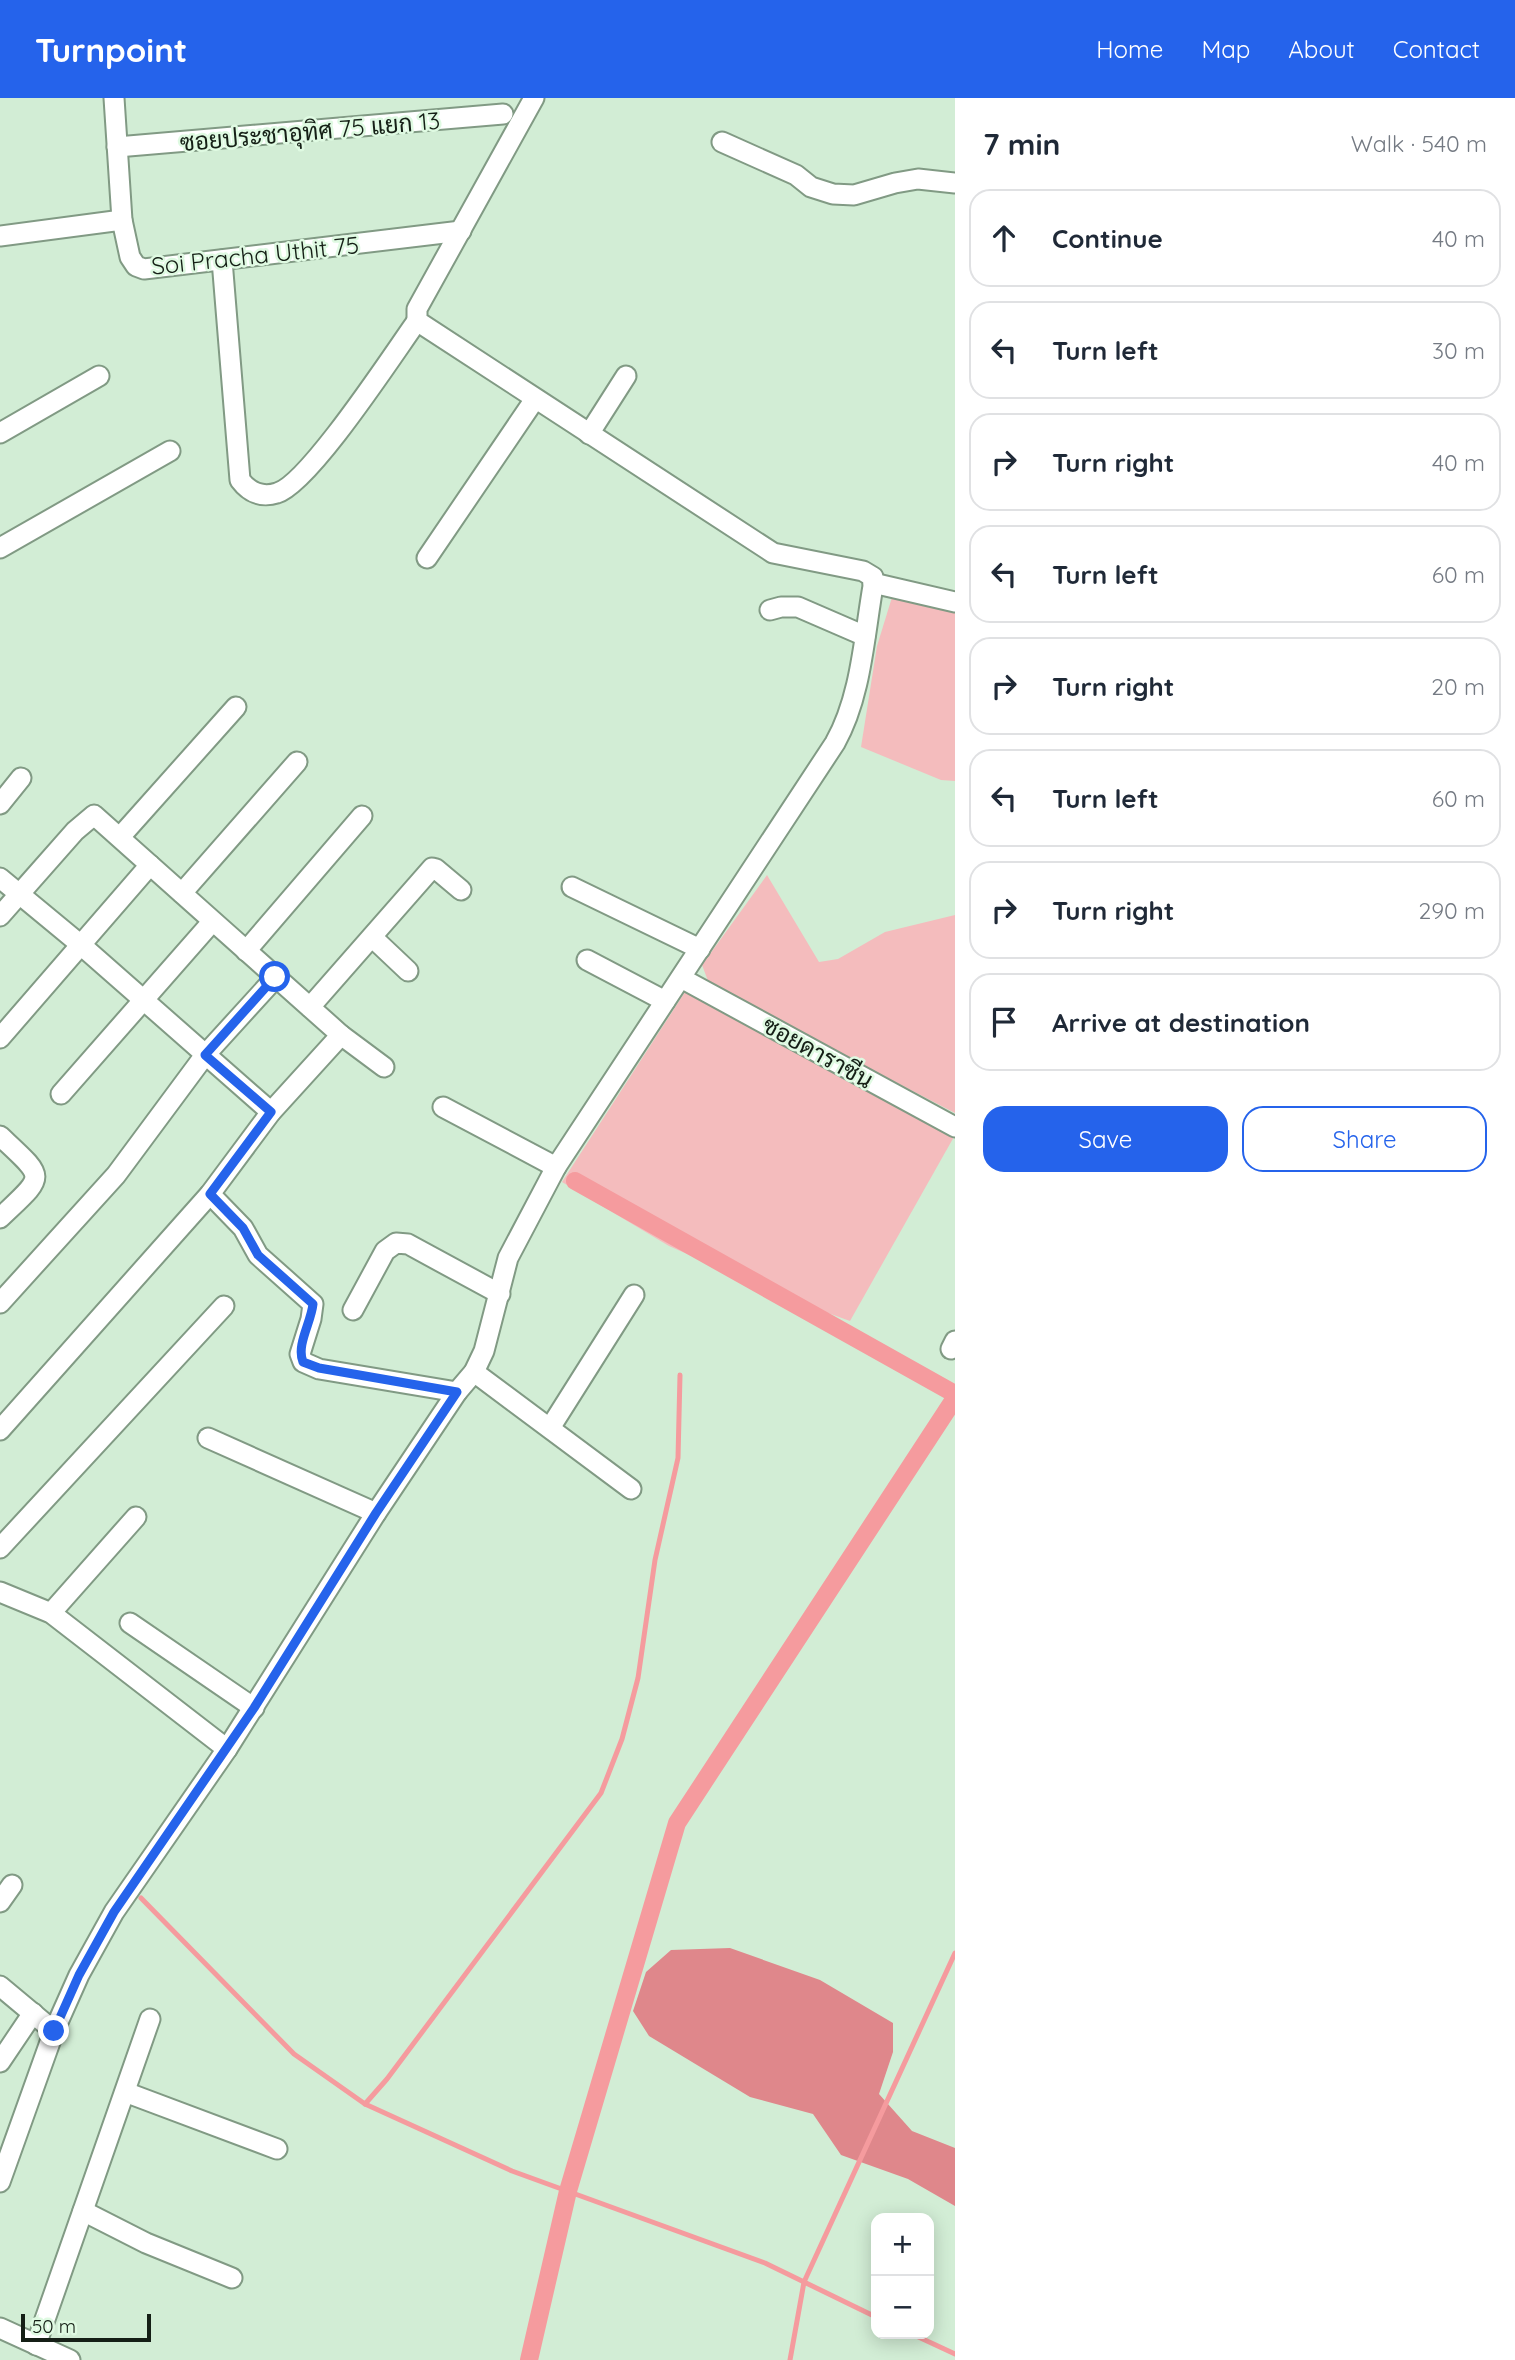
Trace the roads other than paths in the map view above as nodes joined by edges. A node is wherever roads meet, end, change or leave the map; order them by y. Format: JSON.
{"nodes":[{"id":1,"x":114,"y":98,"type":"edge"},
{"id":2,"x":534,"y":98,"type":"edge"},
{"id":3,"x":503,"y":114,"type":"dead end"},
{"id":4,"x":722,"y":142,"type":"dead end"},
{"id":5,"x":117,"y":147,"type":"junction"},
{"id":6,"x":955,"y":183,"type":"edge"},
{"id":7,"x":122,"y":219,"type":"junction"},
{"id":8,"x":461,"y":231,"type":"junction"},
{"id":9,"x":0,"y":236,"type":"edge"},
{"id":10,"x":222,"y":260,"type":"junction"},
{"id":11,"x":417,"y":321,"type":"junction"},
{"id":12,"x":99,"y":376,"type":"dead end"},
{"id":13,"x":626,"y":376,"type":"dead end"},
{"id":14,"x":535,"y":399,"type":"junction"},
{"id":15,"x":0,"y":433,"type":"edge"},
{"id":16,"x":589,"y":434,"type":"junction"},
{"id":17,"x":170,"y":451,"type":"dead end"},
{"id":18,"x":0,"y":548,"type":"edge"},
{"id":19,"x":427,"y":558,"type":"dead end"},
{"id":20,"x":873,"y":583,"type":"junction"},
{"id":21,"x":955,"y":602,"type":"edge"},
{"id":22,"x":770,"y":610,"type":"dead end"},
{"id":23,"x":864,"y":636,"type":"junction"},
{"id":24,"x":236,"y":707,"type":"dead end"},
{"id":25,"x":297,"y":762,"type":"dead end"},
{"id":26,"x":21,"y":778,"type":"dead end"},
{"id":27,"x":0,"y":804,"type":"edge"},
{"id":28,"x":362,"y":816,"type":"dead end"},
{"id":29,"x":120,"y":837,"type":"junction"},
{"id":30,"x":150,"y":864,"type":"junction"},
{"id":31,"x":0,"y":878,"type":"edge"},
{"id":32,"x":572,"y":887,"type":"dead end"},
{"id":33,"x":461,"y":890,"type":"dead end"},
{"id":34,"x":182,"y":893,"type":"junction"},
{"id":35,"x":19,"y":895,"type":"junction"},
{"id":36,"x":0,"y":916,"type":"edge"},
{"id":37,"x":212,"y":922,"type":"junction"},
{"id":38,"x":372,"y":937,"type":"junction"},
{"id":39,"x":81,"y":945,"type":"junction"},
{"id":40,"x":700,"y":949,"type":"junction"},
{"id":41,"x":246,"y":951,"type":"junction"},
{"id":42,"x":587,"y":960,"type":"dead end"},
{"id":43,"x":408,"y":971,"type":"dead end"},
{"id":44,"x":275,"y":977,"type":"junction"},
{"id":45,"x":681,"y":978,"type":"junction"},
{"id":46,"x":144,"y":1000,"type":"junction"},
{"id":47,"x":665,"y":1001,"type":"junction"},
{"id":48,"x":310,"y":1007,"type":"junction"},
{"id":49,"x":341,"y":1035,"type":"junction"},
{"id":50,"x":0,"y":1038,"type":"edge"},
{"id":51,"x":205,"y":1055,"type":"junction"},
{"id":52,"x":384,"y":1067,"type":"dead end"},
{"id":53,"x":61,"y":1094,"type":"dead end"},
{"id":54,"x":443,"y":1107,"type":"dead end"},
{"id":55,"x":271,"y":1112,"type":"junction"},
{"id":56,"x":955,"y":1127,"type":"edge"},
{"id":57,"x":0,"y":1136,"type":"edge"},
{"id":58,"x":556,"y":1167,"type":"junction"},
{"id":59,"x":210,"y":1194,"type":"junction"},
{"id":60,"x":0,"y":1218,"type":"edge"},
{"id":61,"x":500,"y":1294,"type":"junction"},
{"id":62,"x":634,"y":1295,"type":"dead end"},
{"id":63,"x":0,"y":1303,"type":"edge"},
{"id":64,"x":223,"y":1306,"type":"dead end"},
{"id":65,"x":353,"y":1310,"type":"dead end"},
{"id":66,"x":474,"y":1372,"type":"junction"},
{"id":67,"x":457,"y":1392,"type":"junction"},
{"id":68,"x":550,"y":1428,"type":"junction"},
{"id":69,"x":0,"y":1430,"type":"edge"},
{"id":70,"x":208,"y":1438,"type":"dead end"},
{"id":71,"x":631,"y":1489,"type":"dead end"},
{"id":72,"x":376,"y":1513,"type":"junction"},
{"id":73,"x":136,"y":1517,"type":"dead end"},
{"id":74,"x":0,"y":1548,"type":"edge"},
{"id":75,"x":0,"y":1592,"type":"edge"},
{"id":76,"x":51,"y":1613,"type":"junction"},
{"id":77,"x":130,"y":1623,"type":"dead end"},
{"id":78,"x":254,"y":1708,"type":"junction"},
{"id":79,"x":227,"y":1749,"type":"junction"},
{"id":80,"x":12,"y":1885,"type":"dead end"},
{"id":81,"x":0,"y":1902,"type":"edge"},
{"id":82,"x":0,"y":1986,"type":"edge"},
{"id":83,"x":33,"y":2013,"type":"junction"},
{"id":84,"x":150,"y":2019,"type":"dead end"},
{"id":85,"x":54,"y":2031,"type":"junction"},
{"id":86,"x":0,"y":2062,"type":"edge"},
{"id":87,"x":125,"y":2092,"type":"junction"},
{"id":88,"x":277,"y":2149,"type":"dead end"},
{"id":89,"x":0,"y":2182,"type":"edge"},
{"id":90,"x":83,"y":2211,"type":"junction"},
{"id":91,"x":232,"y":2278,"type":"dead end"},
{"id":92,"x":0,"y":2328,"type":"edge"},
{"id":93,"x":36,"y":2351,"type":"edge"},
{"id":94,"x":70,"y":2360,"type":"edge"}],
"edges":[{"from":1,"to":5,"type":"street","name":"Soi Pracha Uthit 75"},
{"from":2,"to":8,"type":"street"},
{"from":3,"to":5,"type":"street","name":"ซอยประชาอุทิศ 75 แยก 13"},
{"from":4,"to":6,"type":"street"},
{"from":5,"to":7,"type":"street","name":"Soi Pracha Uthit 75"},
{"from":7,"to":9,"type":"street"},
{"from":7,"to":10,"type":"street","name":"Soi Pracha Uthit 75"},
{"from":8,"to":10,"type":"street","name":"Soi Pracha Uthit 75"},
{"from":8,"to":11,"type":"street"},
{"from":10,"to":11,"type":"street"},
{"from":11,"to":14,"type":"street"},
{"from":12,"to":15,"type":"street"},
{"from":13,"to":16,"type":"street"},
{"from":14,"to":16,"type":"street"},
{"from":14,"to":19,"type":"street"},
{"from":16,"to":20,"type":"street"},
{"from":17,"to":18,"type":"street"},
{"from":20,"to":21,"type":"street"},
{"from":20,"to":23,"type":"street"},
{"from":22,"to":23,"type":"street"},
{"from":23,"to":40,"type":"street"},
{"from":24,"to":29,"type":"street"},
{"from":25,"to":34,"type":"street"},
{"from":26,"to":27,"type":"street"},
{"from":28,"to":41,"type":"street"},
{"from":29,"to":30,"type":"street"},
{"from":29,"to":35,"type":"street"},
{"from":30,"to":34,"type":"street"},
{"from":30,"to":39,"type":"street"},
{"from":31,"to":35,"type":"street"},
{"from":32,"to":40,"type":"street"},
{"from":33,"to":38,"type":"street"},
{"from":34,"to":37,"type":"street"},
{"from":35,"to":36,"type":"street"},
{"from":35,"to":39,"type":"street"},
{"from":37,"to":41,"type":"street"},
{"from":37,"to":46,"type":"street"},
{"from":38,"to":43,"type":"street"},
{"from":38,"to":48,"type":"street"},
{"from":39,"to":46,"type":"street"},
{"from":39,"to":50,"type":"street"},
{"from":40,"to":45,"type":"street"},
{"from":41,"to":44,"type":"street"},
{"from":42,"to":47,"type":"street"},
{"from":44,"to":48,"type":"street"},
{"from":44,"to":51,"type":"street"},
{"from":45,"to":47,"type":"street"},
{"from":45,"to":56,"type":"street","name":"ซอยดาราซีน"},
{"from":46,"to":51,"type":"street"},
{"from":46,"to":53,"type":"street"},
{"from":47,"to":58,"type":"street"},
{"from":48,"to":49,"type":"street"},
{"from":49,"to":52,"type":"street"},
{"from":49,"to":55,"type":"street"},
{"from":51,"to":55,"type":"street"},
{"from":51,"to":63,"type":"street"},
{"from":54,"to":58,"type":"street"},
{"from":55,"to":59,"type":"street"},
{"from":57,"to":60,"type":"street"},
{"from":58,"to":61,"type":"street"},
{"from":59,"to":67,"type":"street"},
{"from":59,"to":69,"type":"street"},
{"from":61,"to":65,"type":"street"},
{"from":61,"to":66,"type":"street"},
{"from":62,"to":68,"type":"street"},
{"from":64,"to":74,"type":"street"},
{"from":66,"to":67,"type":"street"},
{"from":66,"to":68,"type":"street"},
{"from":67,"to":72,"type":"street"},
{"from":68,"to":71,"type":"street"},
{"from":70,"to":72,"type":"street"},
{"from":72,"to":78,"type":"street"},
{"from":73,"to":76,"type":"street"},
{"from":75,"to":76,"type":"street"},
{"from":76,"to":79,"type":"street"},
{"from":77,"to":78,"type":"street"},
{"from":78,"to":79,"type":"street"},
{"from":79,"to":85,"type":"street"},
{"from":80,"to":81,"type":"street"},
{"from":82,"to":83,"type":"street"},
{"from":83,"to":85,"type":"street"},
{"from":83,"to":86,"type":"street"},
{"from":84,"to":87,"type":"street"},
{"from":85,"to":89,"type":"street"},
{"from":87,"to":88,"type":"street"},
{"from":87,"to":90,"type":"street"},
{"from":90,"to":91,"type":"street"},
{"from":90,"to":93,"type":"street"},
{"from":92,"to":93,"type":"street"},
{"from":93,"to":94,"type":"street"}]}
